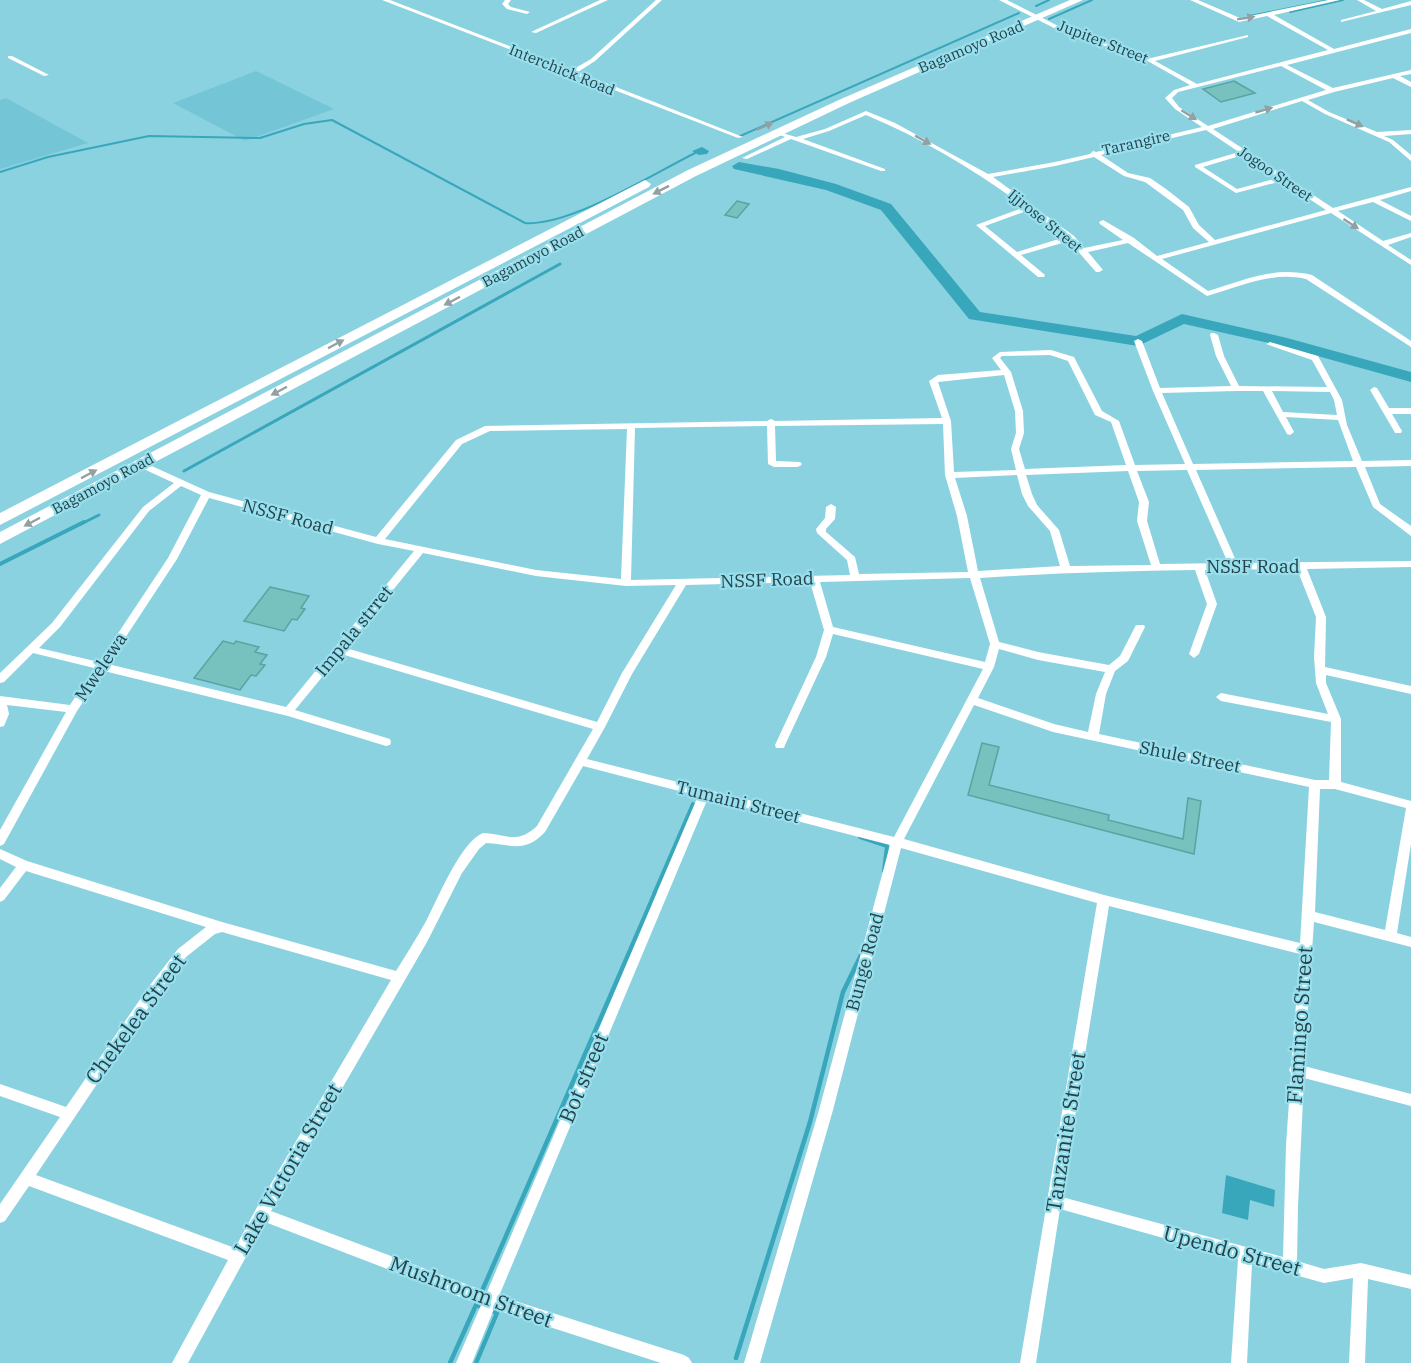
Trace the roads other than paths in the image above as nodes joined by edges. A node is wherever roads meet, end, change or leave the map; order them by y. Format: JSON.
{"nodes":[{"id":1,"x":386,"y":0,"type":"edge"},
{"id":2,"x":508,"y":0,"type":"edge"},
{"id":3,"x":605,"y":0,"type":"edge"},
{"id":4,"x":659,"y":0,"type":"edge"},
{"id":5,"x":1002,"y":0,"type":"edge"},
{"id":6,"x":1055,"y":0,"type":"edge"},
{"id":7,"x":1078,"y":0,"type":"edge"},
{"id":8,"x":1193,"y":0,"type":"edge"},
{"id":9,"x":1336,"y":0,"type":"edge"},
{"id":10,"x":1360,"y":0,"type":"edge"},
{"id":11,"x":1411,"y":3,"type":"edge"},
{"id":12,"x":1381,"y":10,"type":"junction"},
{"id":13,"x":527,"y":12,"type":"dead end"},
{"id":14,"x":1268,"y":14,"type":"junction"},
{"id":15,"x":1035,"y":15,"type":"junction"},
{"id":16,"x":1343,"y":21,"type":"dead end"},
{"id":17,"x":1411,"y":31,"type":"edge"},
{"id":18,"x":534,"y":32,"type":"dead end"},
{"id":19,"x":1246,"y":36,"type":"dead end"},
{"id":20,"x":1334,"y":51,"type":"junction"},
{"id":21,"x":10,"y":57,"type":"dead end"},
{"id":22,"x":1150,"y":60,"type":"junction"},
{"id":23,"x":1283,"y":65,"type":"junction"},
{"id":24,"x":1411,"y":72,"type":"edge"},
{"id":25,"x":572,"y":73,"type":"junction"},
{"id":26,"x":46,"y":75,"type":"dead end"},
{"id":27,"x":1394,"y":76,"type":"junction"},
{"id":28,"x":1411,"y":85,"type":"edge"},
{"id":29,"x":1196,"y":86,"type":"junction"},
{"id":30,"x":1332,"y":90,"type":"junction"},
{"id":31,"x":1302,"y":99,"type":"junction"},
{"id":32,"x":1208,"y":128,"type":"junction"},
{"id":33,"x":777,"y":132,"type":"junction"},
{"id":34,"x":1411,"y":132,"type":"edge"},
{"id":35,"x":1377,"y":134,"type":"junction"},
{"id":36,"x":740,"y":137,"type":"junction"},
{"id":37,"x":793,"y":138,"type":"junction"},
{"id":38,"x":1093,"y":153,"type":"junction"},
{"id":39,"x":1242,"y":153,"type":"junction"},
{"id":40,"x":713,"y":157,"type":"junction"},
{"id":41,"x":745,"y":158,"type":"dead end"},
{"id":42,"x":1411,"y":159,"type":"edge"},
{"id":43,"x":883,"y":170,"type":"dead end"},
{"id":44,"x":987,"y":176,"type":"junction"},
{"id":45,"x":1281,"y":179,"type":"junction"},
{"id":46,"x":1411,"y":189,"type":"edge"},
{"id":47,"x":1373,"y":199,"type":"junction"},
{"id":48,"x":1029,"y":208,"type":"junction"},
{"id":49,"x":1331,"y":210,"type":"junction"},
{"id":50,"x":1411,"y":219,"type":"edge"},
{"id":51,"x":1103,"y":222,"type":"dead end"},
{"id":52,"x":1411,"y":235,"type":"edge"},
{"id":53,"x":1071,"y":238,"type":"junction"},
{"id":54,"x":1131,"y":240,"type":"junction"},
{"id":55,"x":1214,"y":243,"type":"junction"},
{"id":56,"x":1382,"y":244,"type":"junction"},
{"id":57,"x":1083,"y":251,"type":"junction"},
{"id":58,"x":1017,"y":254,"type":"junction"},
{"id":59,"x":1158,"y":258,"type":"junction"},
{"id":60,"x":1411,"y":263,"type":"edge"},
{"id":61,"x":1100,"y":270,"type":"dead end"},
{"id":62,"x":1041,"y":275,"type":"dead end"},
{"id":63,"x":1214,"y":335,"type":"dead end"},
{"id":64,"x":1138,"y":341,"type":"dead end"},
{"id":65,"x":1270,"y":344,"type":"dead end"},
{"id":66,"x":1411,"y":345,"type":"edge"},
{"id":67,"x":1007,"y":372,"type":"junction"},
{"id":68,"x":1236,"y":388,"type":"junction"},
{"id":69,"x":1268,"y":390,"type":"junction"},
{"id":70,"x":1333,"y":390,"type":"junction"},
{"id":71,"x":1374,"y":390,"type":"dead end"},
{"id":72,"x":1157,"y":391,"type":"junction"},
{"id":73,"x":1386,"y":411,"type":"junction"},
{"id":74,"x":1411,"y":411,"type":"edge"},
{"id":75,"x":1280,"y":414,"type":"junction"},
{"id":76,"x":1342,"y":418,"type":"junction"},
{"id":77,"x":947,"y":421,"type":"junction"},
{"id":78,"x":771,"y":422,"type":"junction"},
{"id":79,"x":631,"y":427,"type":"junction"},
{"id":80,"x":1398,"y":431,"type":"dead end"},
{"id":81,"x":1290,"y":432,"type":"dead end"},
{"id":82,"x":1411,"y":463,"type":"edge"},
{"id":83,"x":140,"y":464,"type":"junction"},
{"id":84,"x":797,"y":464,"type":"dead end"},
{"id":85,"x":1357,"y":464,"type":"junction"},
{"id":86,"x":1188,"y":466,"type":"junction"},
{"id":87,"x":1132,"y":468,"type":"junction"},
{"id":88,"x":1019,"y":471,"type":"junction"},
{"id":89,"x":950,"y":475,"type":"junction"},
{"id":90,"x":179,"y":483,"type":"junction"},
{"id":91,"x":206,"y":494,"type":"junction"},
{"id":92,"x":831,"y":507,"type":"dead end"},
{"id":93,"x":0,"y":520,"type":"edge"},
{"id":94,"x":1411,"y":533,"type":"edge"},
{"id":95,"x":0,"y":539,"type":"edge"},
{"id":96,"x":378,"y":540,"type":"junction"},
{"id":97,"x":420,"y":550,"type":"junction"},
{"id":98,"x":1411,"y":564,"type":"edge"},
{"id":99,"x":1199,"y":567,"type":"junction"},
{"id":100,"x":1234,"y":567,"type":"junction"},
{"id":101,"x":1301,"y":567,"type":"junction"},
{"id":102,"x":1066,"y":569,"type":"junction"},
{"id":103,"x":1156,"y":569,"type":"junction"},
{"id":104,"x":974,"y":575,"type":"junction"},
{"id":105,"x":855,"y":577,"type":"junction"},
{"id":106,"x":814,"y":579,"type":"junction"},
{"id":107,"x":627,"y":583,"type":"junction"},
{"id":108,"x":682,"y":583,"type":"junction"},
{"id":109,"x":1140,"y":627,"type":"dead end"},
{"id":110,"x":829,"y":630,"type":"junction"},
{"id":111,"x":995,"y":644,"type":"junction"},
{"id":112,"x":30,"y":649,"type":"junction"},
{"id":113,"x":339,"y":650,"type":"junction"},
{"id":114,"x":1194,"y":654,"type":"dead end"},
{"id":115,"x":103,"y":666,"type":"junction"},
{"id":116,"x":989,"y":667,"type":"junction"},
{"id":117,"x":1111,"y":669,"type":"junction"},
{"id":118,"x":1320,"y":670,"type":"junction"},
{"id":119,"x":0,"y":679,"type":"edge"},
{"id":120,"x":1411,"y":690,"type":"edge"},
{"id":121,"x":1221,"y":697,"type":"dead end"},
{"id":122,"x":972,"y":700,"type":"junction"},
{"id":123,"x":1,"y":701,"type":"edge"},
{"id":124,"x":73,"y":709,"type":"junction"},
{"id":125,"x":288,"y":712,"type":"junction"},
{"id":126,"x":1336,"y":719,"type":"junction"},
{"id":127,"x":0,"y":723,"type":"edge"},
{"id":128,"x":600,"y":727,"type":"junction"},
{"id":129,"x":1093,"y":736,"type":"junction"},
{"id":130,"x":386,"y":742,"type":"dead end"},
{"id":131,"x":780,"y":745,"type":"dead end"},
{"id":132,"x":579,"y":761,"type":"junction"},
{"id":133,"x":1315,"y":784,"type":"junction"},
{"id":134,"x":1335,"y":785,"type":"junction"},
{"id":135,"x":704,"y":794,"type":"junction"},
{"id":136,"x":1411,"y":807,"type":"edge"},
{"id":137,"x":0,"y":841,"type":"edge"},
{"id":138,"x":897,"y":842,"type":"junction"},
{"id":139,"x":0,"y":854,"type":"edge"},
{"id":140,"x":23,"y":865,"type":"junction"},
{"id":141,"x":0,"y":897,"type":"edge"},
{"id":142,"x":1104,"y":900,"type":"junction"},
{"id":143,"x":1307,"y":915,"type":"junction"},
{"id":144,"x":222,"y":927,"type":"junction"},
{"id":145,"x":1390,"y":936,"type":"junction"},
{"id":146,"x":1411,"y":942,"type":"edge"},
{"id":147,"x":1306,"y":950,"type":"junction"},
{"id":148,"x":398,"y":977,"type":"junction"},
{"id":149,"x":1296,"y":1070,"type":"junction"},
{"id":150,"x":0,"y":1090,"type":"edge"},
{"id":151,"x":1411,"y":1100,"type":"edge"},
{"id":152,"x":70,"y":1114,"type":"junction"},
{"id":153,"x":25,"y":1178,"type":"junction"},
{"id":154,"x":1054,"y":1202,"type":"junction"},
{"id":155,"x":261,"y":1214,"type":"junction"},
{"id":156,"x":0,"y":1216,"type":"edge"},
{"id":157,"x":237,"y":1256,"type":"junction"},
{"id":158,"x":1245,"y":1256,"type":"junction"},
{"id":159,"x":1290,"y":1266,"type":"junction"},
{"id":160,"x":1360,"y":1270,"type":"junction"},
{"id":161,"x":1411,"y":1281,"type":"edge"},
{"id":162,"x":491,"y":1301,"type":"junction"},
{"id":163,"x":180,"y":1363,"type":"edge"},
{"id":164,"x":464,"y":1363,"type":"edge"},
{"id":165,"x":684,"y":1363,"type":"edge"},
{"id":166,"x":752,"y":1363,"type":"edge"},
{"id":167,"x":1028,"y":1363,"type":"edge"},
{"id":168,"x":1239,"y":1363,"type":"edge"},
{"id":169,"x":1358,"y":1363,"type":"edge"}],
"edges":[{"from":1,"to":25,"type":"street","name":"Interchick Road"},
{"from":2,"to":13,"type":"street"},
{"from":3,"to":18,"type":"street"},
{"from":4,"to":25,"type":"street"},
{"from":5,"to":15,"type":"street","name":"Jupiter Street"},
{"from":6,"to":15,"type":"highway","name":"Bagamoyo Road"},
{"from":7,"to":15,"type":"highway","name":"Bagamoyo Road"},
{"from":8,"to":14,"type":"street","one_way":true},
{"from":9,"to":14,"type":"street"},
{"from":10,"to":12,"type":"street"},
{"from":11,"to":12,"type":"street"},
{"from":12,"to":16,"type":"street"},
{"from":14,"to":20,"type":"street"},
{"from":15,"to":22,"type":"street","name":"Jupiter Street"},
{"from":15,"to":33,"type":"highway","name":"Bagamoyo Road"},
{"from":36,"to":15,"type":"highway","name":"Bagamoyo Road","one_way":true},
{"from":17,"to":20,"type":"street"},
{"from":19,"to":22,"type":"street"},
{"from":20,"to":23,"type":"street"},
{"from":21,"to":26,"type":"street"},
{"from":22,"to":29,"type":"street","name":"Jupiter Street"},
{"from":23,"to":29,"type":"street"},
{"from":23,"to":30,"type":"street"},
{"from":24,"to":27,"type":"street","name":"Tarangire"},
{"from":25,"to":36,"type":"street","name":"Interchick Road"},
{"from":27,"to":28,"type":"street"},
{"from":27,"to":30,"type":"street","name":"Tarangire"},
{"from":29,"to":32,"type":"street","name":"Jogoo Street","one_way":true},
{"from":30,"to":31,"type":"street","name":"Tarangire"},
{"from":32,"to":31,"type":"street","name":"Tarangire","one_way":true},
{"from":31,"to":35,"type":"street","one_way":true},
{"from":32,"to":38,"type":"street","name":"Tarangire"},
{"from":32,"to":39,"type":"street","name":"Jogoo Street"},
{"from":33,"to":37,"type":"street"},
{"from":33,"to":40,"type":"highway","name":"Bagamoyo Road"},
{"from":34,"to":35,"type":"street"},
{"from":35,"to":42,"type":"street"},
{"from":36,"to":40,"type":"highway","name":"Bagamoyo Road"},
{"from":37,"to":41,"type":"street"},
{"from":37,"to":43,"type":"street"},
{"from":37,"to":44,"type":"street","one_way":true},
{"from":38,"to":44,"type":"street","name":"Tarangire"},
{"from":38,"to":55,"type":"street"},
{"from":39,"to":45,"type":"street","name":"Jogoo Street"},
{"from":39,"to":45,"type":"street"},
{"from":40,"to":83,"type":"highway","name":"Bagamoyo Road","one_way":true},
{"from":93,"to":40,"type":"highway","name":"Bagamoyo Road","one_way":true},
{"from":44,"to":48,"type":"street","name":"Ijjrose Street"},
{"from":45,"to":49,"type":"street","name":"Jogoo Street"},
{"from":46,"to":47,"type":"street"},
{"from":47,"to":49,"type":"street"},
{"from":47,"to":50,"type":"street"},
{"from":48,"to":53,"type":"street","name":"Ijjrose Street"},
{"from":48,"to":58,"type":"street"},
{"from":49,"to":55,"type":"street"},
{"from":49,"to":56,"type":"street","name":"Jogoo Street","one_way":true},
{"from":51,"to":54,"type":"street"},
{"from":52,"to":56,"type":"street"},
{"from":53,"to":57,"type":"street","name":"Ijjrose Street"},
{"from":53,"to":58,"type":"street"},
{"from":54,"to":57,"type":"street"},
{"from":54,"to":59,"type":"street"},
{"from":55,"to":59,"type":"street"},
{"from":56,"to":60,"type":"street","name":"Jogoo Street"},
{"from":57,"to":61,"type":"street","name":"Ijjrose Street"},
{"from":58,"to":62,"type":"street"},
{"from":59,"to":66,"type":"street"},
{"from":63,"to":68,"type":"street"},
{"from":64,"to":72,"type":"street"},
{"from":65,"to":70,"type":"street"},
{"from":67,"to":77,"type":"street"},
{"from":67,"to":87,"type":"street"},
{"from":67,"to":88,"type":"street"},
{"from":68,"to":69,"type":"street"},
{"from":68,"to":72,"type":"street"},
{"from":69,"to":70,"type":"street"},
{"from":69,"to":75,"type":"street"},
{"from":70,"to":76,"type":"street"},
{"from":71,"to":73,"type":"street"},
{"from":72,"to":86,"type":"street"},
{"from":73,"to":74,"type":"street"},
{"from":73,"to":80,"type":"street"},
{"from":75,"to":76,"type":"street"},
{"from":75,"to":81,"type":"street"},
{"from":76,"to":85,"type":"street"},
{"from":77,"to":78,"type":"street"},
{"from":77,"to":89,"type":"street"},
{"from":78,"to":79,"type":"street"},
{"from":78,"to":84,"type":"street"},
{"from":79,"to":96,"type":"street"},
{"from":79,"to":107,"type":"street"},
{"from":82,"to":85,"type":"street"},
{"from":83,"to":90,"type":"street","name":"NSSF Road"},
{"from":83,"to":95,"type":"highway","name":"Bagamoyo Road","one_way":true},
{"from":85,"to":86,"type":"street"},
{"from":85,"to":94,"type":"street"},
{"from":86,"to":87,"type":"street"},
{"from":86,"to":100,"type":"street"},
{"from":87,"to":88,"type":"street"},
{"from":87,"to":103,"type":"street"},
{"from":88,"to":89,"type":"street"},
{"from":88,"to":102,"type":"street"},
{"from":89,"to":104,"type":"street"},
{"from":90,"to":91,"type":"street","name":"NSSF Road"},
{"from":90,"to":112,"type":"street"},
{"from":91,"to":96,"type":"street","name":"NSSF Road"},
{"from":91,"to":115,"type":"street","name":"Mwelewa"},
{"from":92,"to":105,"type":"street"},
{"from":96,"to":97,"type":"street","name":"NSSF Road"},
{"from":97,"to":107,"type":"street","name":"NSSF Road"},
{"from":97,"to":113,"type":"street","name":"Impala strret"},
{"from":98,"to":101,"type":"street","name":"NSSF Road"},
{"from":99,"to":100,"type":"street","name":"NSSF Road"},
{"from":99,"to":103,"type":"street","name":"NSSF Road"},
{"from":99,"to":114,"type":"street"},
{"from":100,"to":101,"type":"street","name":"NSSF Road"},
{"from":101,"to":118,"type":"street"},
{"from":102,"to":103,"type":"street","name":"NSSF Road"},
{"from":102,"to":104,"type":"street","name":"NSSF Road"},
{"from":104,"to":105,"type":"street","name":"NSSF Road"},
{"from":104,"to":111,"type":"street"},
{"from":105,"to":106,"type":"street","name":"NSSF Road"},
{"from":106,"to":108,"type":"street","name":"NSSF Road"},
{"from":106,"to":110,"type":"street"},
{"from":107,"to":108,"type":"street","name":"NSSF Road"},
{"from":108,"to":128,"type":"street"},
{"from":109,"to":117,"type":"street"},
{"from":110,"to":116,"type":"street"},
{"from":110,"to":131,"type":"street"},
{"from":111,"to":116,"type":"street","name":"Bunge Road"},
{"from":111,"to":117,"type":"street"},
{"from":112,"to":115,"type":"street"},
{"from":112,"to":119,"type":"street"},
{"from":113,"to":125,"type":"street","name":"Impala strret"},
{"from":113,"to":128,"type":"street"},
{"from":115,"to":124,"type":"street","name":"Mwelewa"},
{"from":115,"to":125,"type":"street"},
{"from":116,"to":122,"type":"street","name":"Bunge Road"},
{"from":117,"to":129,"type":"street"},
{"from":118,"to":120,"type":"street"},
{"from":118,"to":126,"type":"street"},
{"from":121,"to":126,"type":"street"},
{"from":122,"to":129,"type":"street","name":"Shule Street"},
{"from":122,"to":138,"type":"street","name":"Bunge Road"},
{"from":123,"to":124,"type":"street"},
{"from":123,"to":127,"type":"street"},
{"from":124,"to":137,"type":"street","name":"Mwelewa"},
{"from":125,"to":130,"type":"street"},
{"from":126,"to":134,"type":"street"},
{"from":128,"to":132,"type":"street"},
{"from":129,"to":133,"type":"street","name":"Shule Street"},
{"from":132,"to":135,"type":"street","name":"Tumaini Street"},
{"from":132,"to":148,"type":"street"},
{"from":133,"to":134,"type":"street","name":"Shule Street"},
{"from":133,"to":143,"type":"street","name":"Flamingo Street"},
{"from":134,"to":136,"type":"street","name":"Shule Street"},
{"from":135,"to":138,"type":"street","name":"Tumaini Street"},
{"from":135,"to":162,"type":"street","name":"Bot street"},
{"from":136,"to":145,"type":"street"},
{"from":138,"to":142,"type":"street","name":"Tumaini Street"},
{"from":138,"to":166,"type":"street","name":"Bunge Road"},
{"from":139,"to":140,"type":"street"},
{"from":140,"to":141,"type":"street"},
{"from":140,"to":144,"type":"street"},
{"from":142,"to":147,"type":"street","name":"Tumaini Street"},
{"from":142,"to":154,"type":"street","name":"Tanzanite Street"},
{"from":143,"to":145,"type":"street"},
{"from":143,"to":147,"type":"street","name":"Flamingo Street"},
{"from":144,"to":148,"type":"street"},
{"from":144,"to":152,"type":"street","name":"Chekelea Street"},
{"from":145,"to":146,"type":"street"},
{"from":147,"to":149,"type":"street","name":"Flamingo Street"},
{"from":148,"to":155,"type":"street","name":"Lake Victoria Street"},
{"from":149,"to":151,"type":"street"},
{"from":149,"to":159,"type":"street","name":"Flamingo Street"},
{"from":150,"to":152,"type":"street"},
{"from":152,"to":153,"type":"street","name":"Chekelea Street"},
{"from":153,"to":156,"type":"street","name":"Chekelea Street"},
{"from":153,"to":157,"type":"street"},
{"from":154,"to":158,"type":"street","name":"Upendo Street"},
{"from":154,"to":167,"type":"street","name":"Tanzanite Street"},
{"from":155,"to":157,"type":"street","name":"Lake Victoria Street"},
{"from":155,"to":162,"type":"street","name":"Mushroom Street"},
{"from":157,"to":163,"type":"street","name":"Lake Victoria Street"},
{"from":158,"to":159,"type":"street","name":"Upendo Street"},
{"from":158,"to":168,"type":"street"},
{"from":159,"to":160,"type":"street","name":"Upendo Street"},
{"from":160,"to":161,"type":"street","name":"Upendo Street"},
{"from":160,"to":169,"type":"street"},
{"from":162,"to":164,"type":"street","name":"Bot street"},
{"from":162,"to":165,"type":"street","name":"Mushroom Street"}]}
